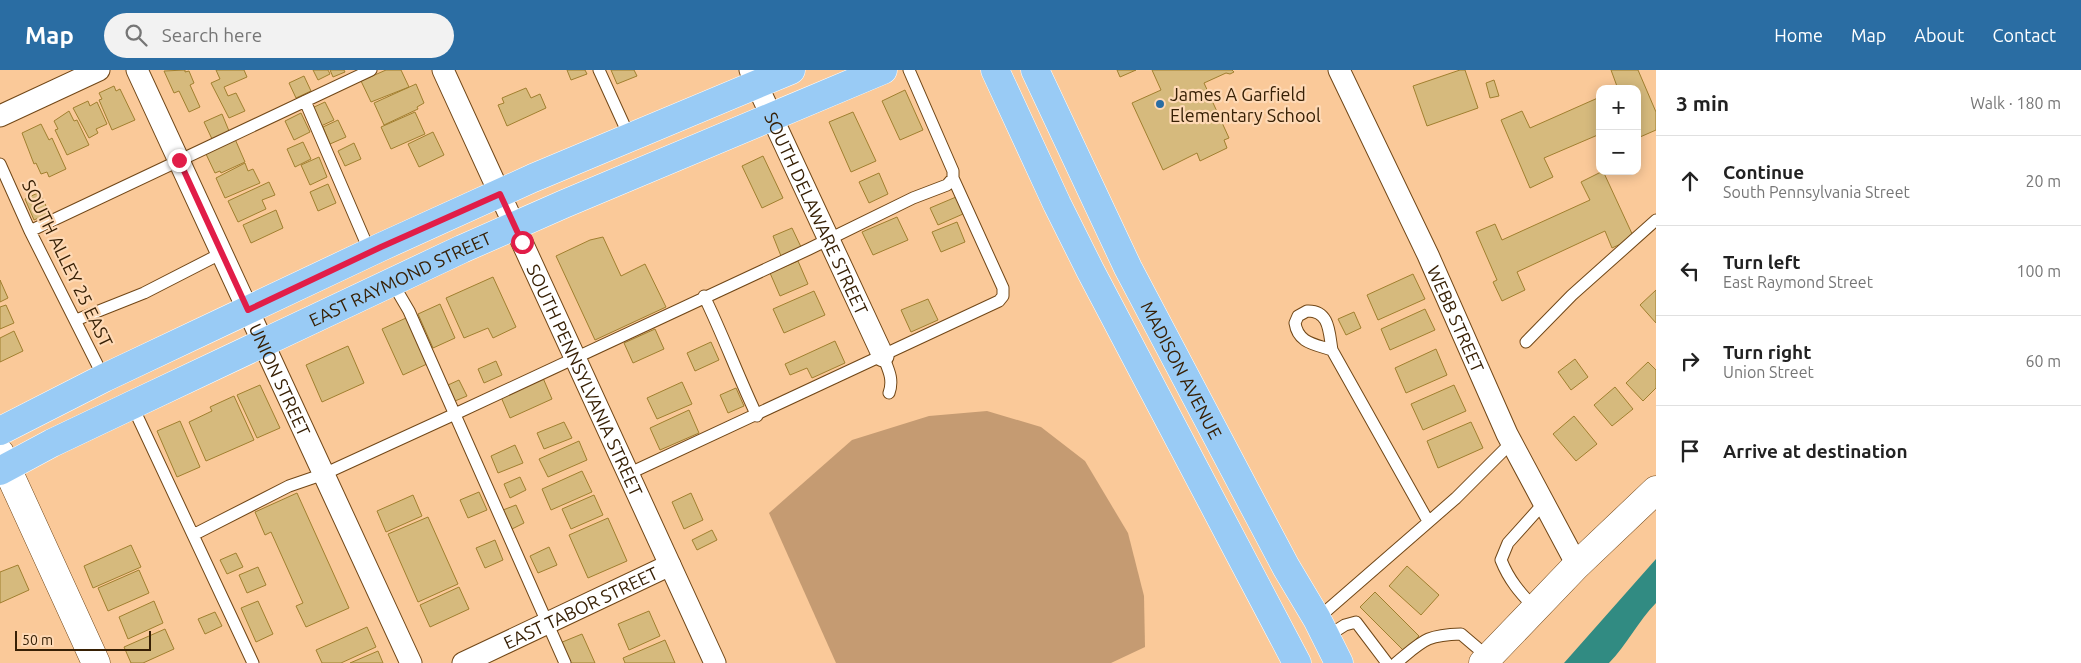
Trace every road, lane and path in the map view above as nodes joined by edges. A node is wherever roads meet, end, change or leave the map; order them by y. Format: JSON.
{"nodes":[{"id":1,"x":99,"y":70,"type":"edge"},
{"id":2,"x":138,"y":70,"type":"edge"},
{"id":3,"x":371,"y":70,"type":"edge"},
{"id":4,"x":443,"y":70,"type":"edge"},
{"id":5,"x":599,"y":70,"type":"edge"},
{"id":6,"x":792,"y":70,"type":"edge"},
{"id":7,"x":883,"y":70,"type":"edge"},
{"id":8,"x":909,"y":70,"type":"edge"},
{"id":9,"x":995,"y":70,"type":"edge"},
{"id":10,"x":1035,"y":70,"type":"edge"},
{"id":11,"x":1339,"y":70,"type":"edge"},
{"id":12,"x":754,"y":77,"type":"edge"},
{"id":13,"x":305,"y":101,"type":"junction"},
{"id":14,"x":0,"y":116,"type":"edge"},
{"id":15,"x":772,"y":117,"type":"junction"},
{"id":16,"x":630,"y":138,"type":"junction"},
{"id":17,"x":179,"y":160,"type":"junction"},
{"id":18,"x":0,"y":164,"type":"edge"},
{"id":19,"x":953,"y":178,"type":"junction"},
{"id":20,"x":500,"y":194,"type":"junction"},
{"id":21,"x":1656,"y":220,"type":"edge"},
{"id":22,"x":515,"y":226,"type":"junction"},
{"id":23,"x":30,"y":231,"type":"junction"},
{"id":24,"x":828,"y":239,"type":"junction"},
{"id":25,"x":370,"y":252,"type":"junction"},
{"id":26,"x":222,"y":253,"type":"junction"},
{"id":27,"x":392,"y":282,"type":"junction"},
{"id":28,"x":704,"y":296,"type":"junction"},
{"id":29,"x":248,"y":310,"type":"junction"},
{"id":30,"x":76,"y":320,"type":"junction"},
{"id":31,"x":1526,"y":342,"type":"dead end"},
{"id":32,"x":263,"y":343,"type":"junction"},
{"id":33,"x":1332,"y":350,"type":"dead end"},
{"id":34,"x":883,"y":356,"type":"junction"},
{"id":35,"x":575,"y":357,"type":"junction"},
{"id":36,"x":104,"y":378,"type":"junction"},
{"id":37,"x":889,"y":392,"type":"dead end"},
{"id":38,"x":132,"y":405,"type":"junction"},
{"id":39,"x":455,"y":414,"type":"junction"},
{"id":40,"x":757,"y":416,"type":"junction"},
{"id":41,"x":0,"y":431,"type":"edge"},
{"id":42,"x":1511,"y":444,"type":"junction"},
{"id":43,"x":2,"y":464,"type":"edge"},
{"id":44,"x":324,"y":474,"type":"junction"},
{"id":45,"x":628,"y":474,"type":"junction"},
{"id":46,"x":1656,"y":490,"type":"edge"},
{"id":47,"x":1543,"y":504,"type":"junction"},
{"id":48,"x":1428,"y":521,"type":"junction"},
{"id":49,"x":193,"y":535,"type":"junction"},
{"id":50,"x":670,"y":565,"type":"junction"},
{"id":51,"x":1577,"y":565,"type":"junction"},
{"id":52,"x":1535,"y":608,"type":"junction"},
{"id":53,"x":548,"y":624,"type":"junction"},
{"id":54,"x":1321,"y":628,"type":"junction"},
{"id":55,"x":1485,"y":660,"type":"edge"},
{"id":56,"x":96,"y":663,"type":"edge"},
{"id":57,"x":253,"y":663,"type":"edge"},
{"id":58,"x":411,"y":663,"type":"edge"},
{"id":59,"x":463,"y":663,"type":"edge"},
{"id":60,"x":564,"y":663,"type":"edge"},
{"id":61,"x":715,"y":663,"type":"edge"},
{"id":62,"x":1297,"y":663,"type":"edge"},
{"id":63,"x":1339,"y":663,"type":"edge"},
{"id":64,"x":1387,"y":663,"type":"edge"},
{"id":65,"x":1396,"y":663,"type":"edge"}],
"edges":[{"from":1,"to":14,"type":"street"},
{"from":2,"to":17,"type":"street","name":"UNION STREET"},
{"from":3,"to":13,"type":"lane"},
{"from":4,"to":20,"type":"street","name":"SOUTH PENNSYLVANIA STREET"},
{"from":5,"to":16,"type":"lane"},
{"from":6,"to":12,"type":"main road","name":"EAST RAYMOND STREET"},
{"from":7,"to":15,"type":"main road","name":"EAST RAYMOND STREET"},
{"from":8,"to":19,"type":"lane"},
{"from":9,"to":62,"type":"main road","name":"MADISON AVENUE"},
{"from":10,"to":54,"type":"main road","name":"MADISON AVENUE"},
{"from":11,"to":42,"type":"street","name":"WEBB STREET"},
{"from":12,"to":15,"type":"street","name":"SOUTH DELAWARE STREET"},
{"from":12,"to":16,"type":"main road","name":"EAST RAYMOND STREET"},
{"from":13,"to":17,"type":"lane"},
{"from":13,"to":25,"type":"lane"},
{"from":15,"to":22,"type":"main road","name":"EAST RAYMOND STREET"},
{"from":15,"to":24,"type":"street","name":"SOUTH DELAWARE STREET"},
{"from":16,"to":20,"type":"main road","name":"EAST RAYMOND STREET"},
{"from":17,"to":23,"type":"lane"},
{"from":17,"to":26,"type":"street","name":"UNION STREET"},
{"from":18,"to":23,"type":"lane","name":"SOUTH ALLEY 25 EAST"},
{"from":19,"to":24,"type":"lane"},
{"from":19,"to":34,"type":"lane"},
{"from":20,"to":22,"type":"street","name":"SOUTH PENNSYLVANIA STREET"},
{"from":20,"to":25,"type":"main road","name":"EAST RAYMOND STREET"},
{"from":21,"to":31,"type":"lane"},
{"from":22,"to":27,"type":"main road","name":"EAST RAYMOND STREET"},
{"from":22,"to":35,"type":"street","name":"SOUTH PENNSYLVANIA STREET"},
{"from":23,"to":30,"type":"lane","name":"SOUTH ALLEY 25 EAST"},
{"from":24,"to":28,"type":"lane"},
{"from":24,"to":34,"type":"street","name":"SOUTH DELAWARE STREET"},
{"from":25,"to":29,"type":"main road","name":"EAST RAYMOND STREET"},
{"from":26,"to":29,"type":"street","name":"UNION STREET"},
{"from":26,"to":30,"type":"lane"},
{"from":27,"to":32,"type":"main road","name":"EAST RAYMOND STREET"},
{"from":27,"to":39,"type":"lane"},
{"from":28,"to":35,"type":"lane"},
{"from":28,"to":40,"type":"lane"},
{"from":29,"to":32,"type":"street","name":"UNION STREET"},
{"from":29,"to":36,"type":"main road","name":"EAST RAYMOND STREET"},
{"from":30,"to":36,"type":"lane","name":"SOUTH ALLEY 25 EAST"},
{"from":32,"to":38,"type":"main road","name":"EAST RAYMOND STREET"},
{"from":32,"to":44,"type":"street","name":"UNION STREET"},
{"from":33,"to":48,"type":"lane"},
{"from":34,"to":37,"type":"lane"},
{"from":34,"to":40,"type":"lane"},
{"from":35,"to":39,"type":"lane"},
{"from":35,"to":45,"type":"street","name":"SOUTH PENNSYLVANIA STREET"},
{"from":36,"to":41,"type":"main road","name":"EAST RAYMOND STREET"},
{"from":38,"to":43,"type":"main road","name":"EAST RAYMOND STREET"},
{"from":38,"to":49,"type":"lane"},
{"from":39,"to":44,"type":"lane"},
{"from":39,"to":53,"type":"lane"},
{"from":40,"to":45,"type":"lane"},
{"from":42,"to":47,"type":"street","name":"WEBB STREET"},
{"from":42,"to":48,"type":"lane"},
{"from":43,"to":56,"type":"street"},
{"from":44,"to":49,"type":"lane"},
{"from":44,"to":58,"type":"street","name":"UNION STREET"},
{"from":45,"to":50,"type":"street","name":"SOUTH PENNSYLVANIA STREET"},
{"from":46,"to":51,"type":"street"},
{"from":47,"to":51,"type":"street","name":"WEBB STREET"},
{"from":47,"to":52,"type":"lane"},
{"from":48,"to":54,"type":"lane"},
{"from":49,"to":57,"type":"lane"},
{"from":50,"to":53,"type":"street","name":"EAST TABOR STREET"},
{"from":50,"to":61,"type":"street","name":"SOUTH PENNSYLVANIA STREET"},
{"from":51,"to":52,"type":"street"},
{"from":52,"to":55,"type":"street"},
{"from":53,"to":59,"type":"street","name":"EAST TABOR STREET"},
{"from":53,"to":60,"type":"lane"},
{"from":54,"to":63,"type":"main road","name":"MADISON AVENUE"},
{"from":54,"to":64,"type":"lane"},
{"from":55,"to":65,"type":"lane"}]}
